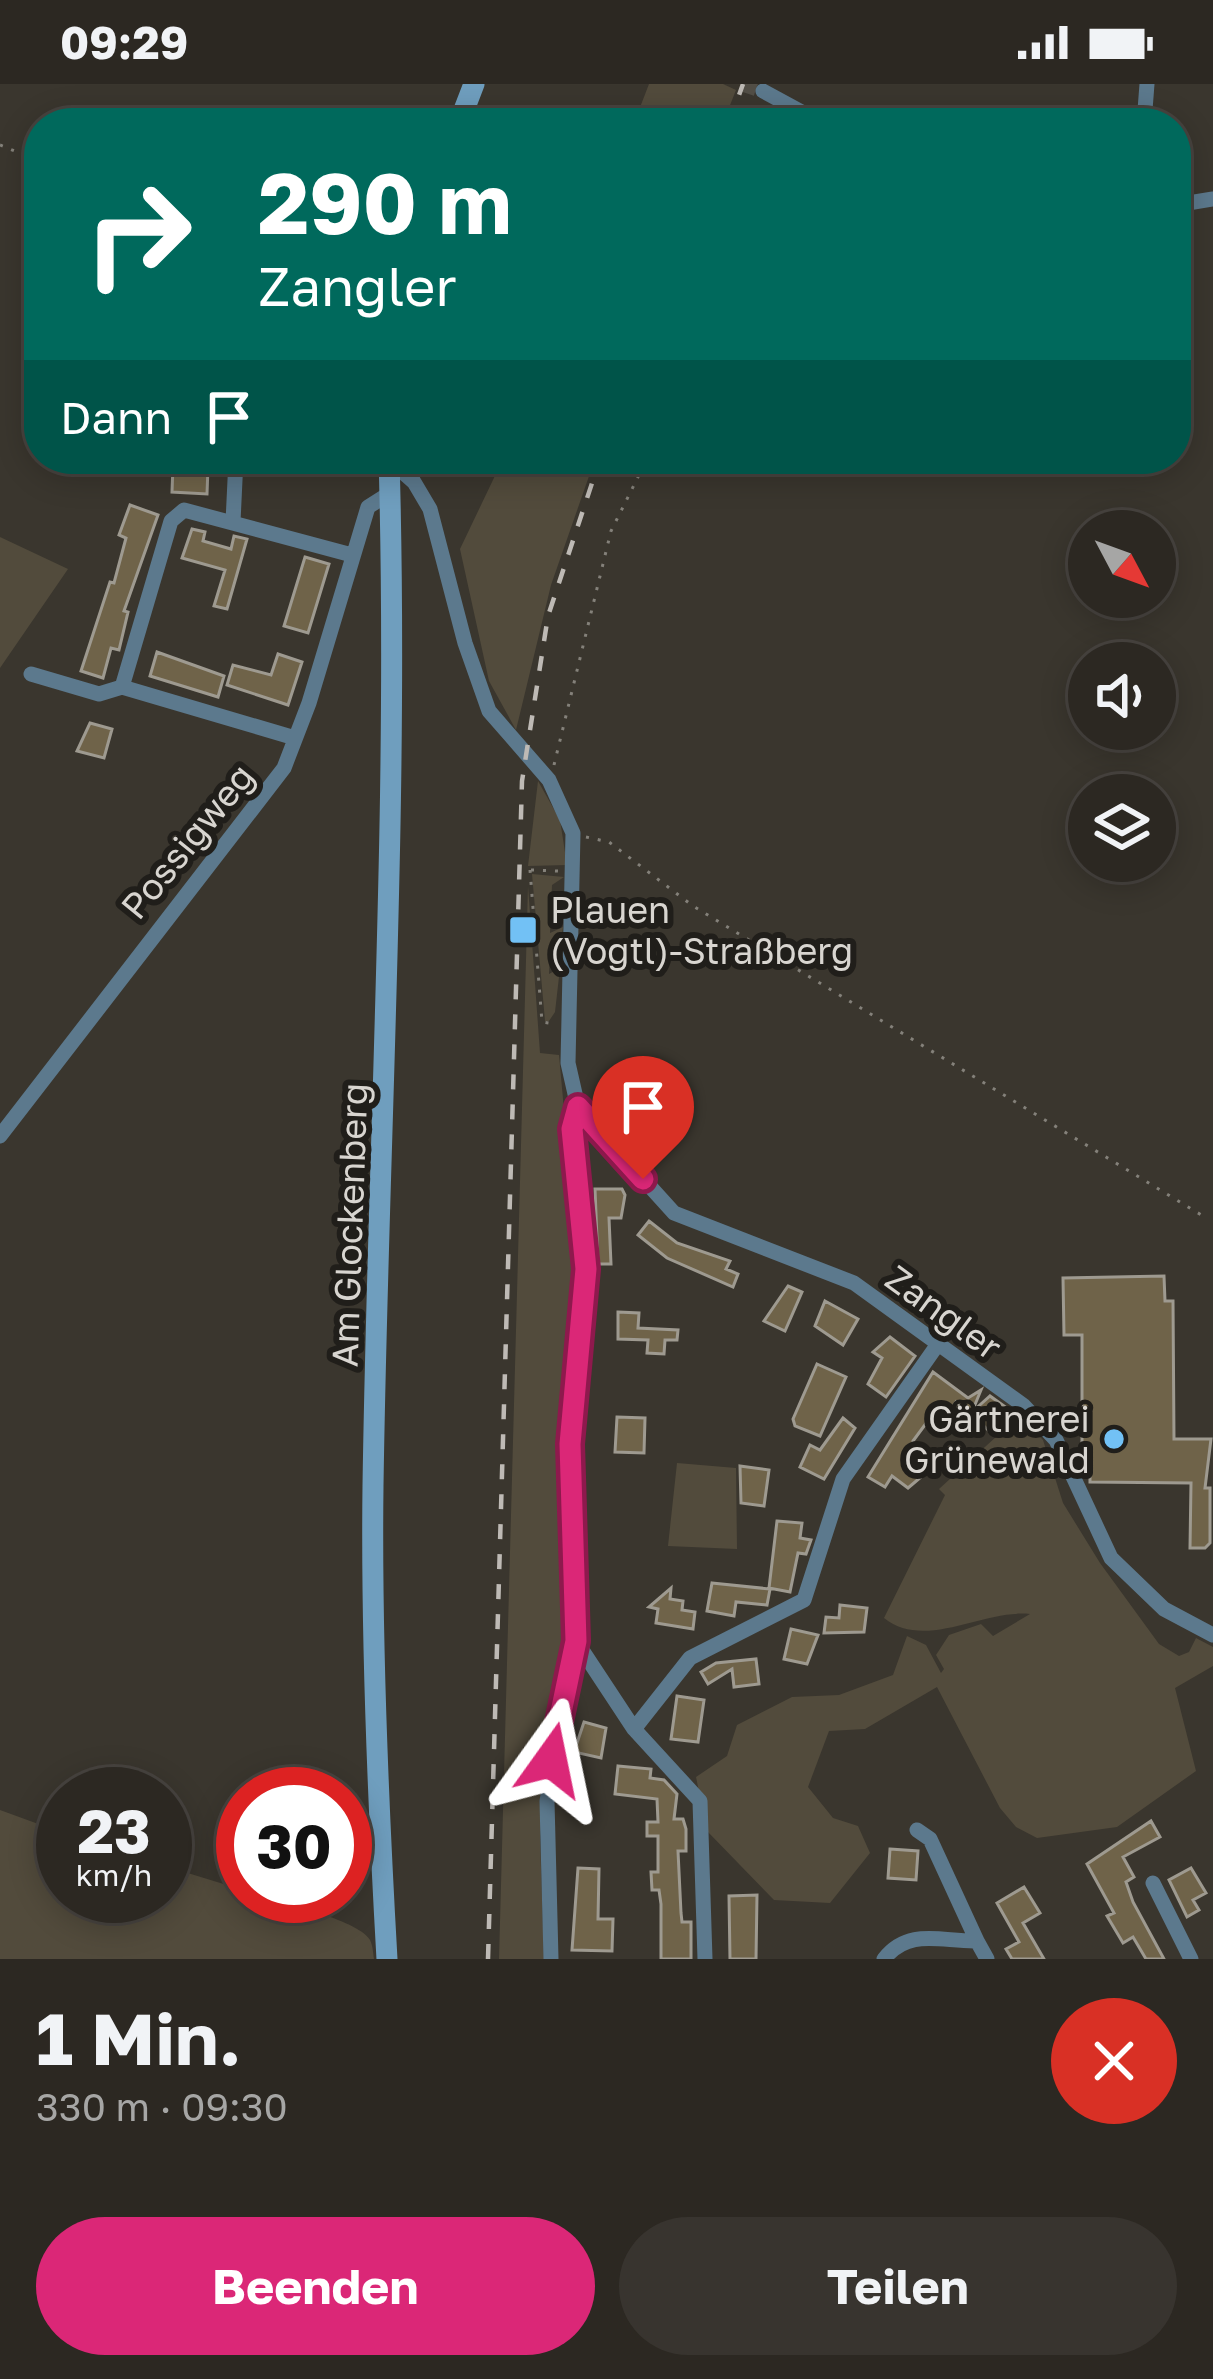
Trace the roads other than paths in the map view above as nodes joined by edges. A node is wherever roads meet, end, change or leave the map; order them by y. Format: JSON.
{"nodes":[{"id":1,"x":763,"y":91,"type":"dead end"},
{"id":2,"x":794,"y":108,"type":"edge"},
{"id":3,"x":235,"y":474,"type":"edge"},
{"id":4,"x":389,"y":474,"type":"edge"},
{"id":5,"x":405,"y":474,"type":"edge"},
{"id":6,"x":390,"y":493,"type":"junction"},
{"id":7,"x":233,"y":522,"type":"junction"},
{"id":8,"x":352,"y":555,"type":"junction"},
{"id":9,"x":31,"y":674,"type":"dead end"},
{"id":10,"x":122,"y":686,"type":"junction"},
{"id":11,"x":296,"y":738,"type":"junction"},
{"id":12,"x":578,"y":1107,"type":"junction"},
{"id":13,"x":0,"y":1136,"type":"edge"},
{"id":14,"x":938,"y":1344,"type":"junction"},
{"id":15,"x":1213,"y":1635,"type":"edge"},
{"id":16,"x":576,"y":1641,"type":"junction"},
{"id":17,"x":634,"y":1729,"type":"junction"},
{"id":18,"x":917,"y":1830,"type":"dead end"},
{"id":19,"x":1153,"y":1883,"type":"dead end"},
{"id":20,"x":977,"y":1941,"type":"junction"},
{"id":21,"x":387,"y":1959,"type":"edge"},
{"id":22,"x":551,"y":1959,"type":"edge"},
{"id":23,"x":705,"y":1959,"type":"edge"},
{"id":24,"x":884,"y":1959,"type":"edge"},
{"id":25,"x":987,"y":1959,"type":"edge"},
{"id":26,"x":1191,"y":1959,"type":"edge"}],
"edges":[{"from":1,"to":2,"type":"street"},
{"from":3,"to":7,"type":"street"},
{"from":4,"to":6,"type":"main road","name":"Am Glockenberg"},
{"from":5,"to":12,"type":"street"},
{"from":6,"to":8,"type":"street","name":"Possigweg"},
{"from":6,"to":21,"type":"main road","name":"Am Glockenberg"},
{"from":7,"to":8,"type":"street"},
{"from":7,"to":10,"type":"street"},
{"from":8,"to":11,"type":"street","name":"Possigweg"},
{"from":9,"to":10,"type":"street"},
{"from":10,"to":11,"type":"street"},
{"from":11,"to":13,"type":"street","name":"Possigweg"},
{"from":12,"to":14,"type":"street","name":"Zangler"},
{"from":12,"to":16,"type":"street"},
{"from":14,"to":15,"type":"street","name":"Zangler"},
{"from":14,"to":17,"type":"street"},
{"from":16,"to":17,"type":"street"},
{"from":16,"to":22,"type":"street"},
{"from":17,"to":23,"type":"street"},
{"from":18,"to":20,"type":"street"},
{"from":19,"to":26,"type":"street"},
{"from":20,"to":24,"type":"street"},
{"from":20,"to":25,"type":"street"}]}
